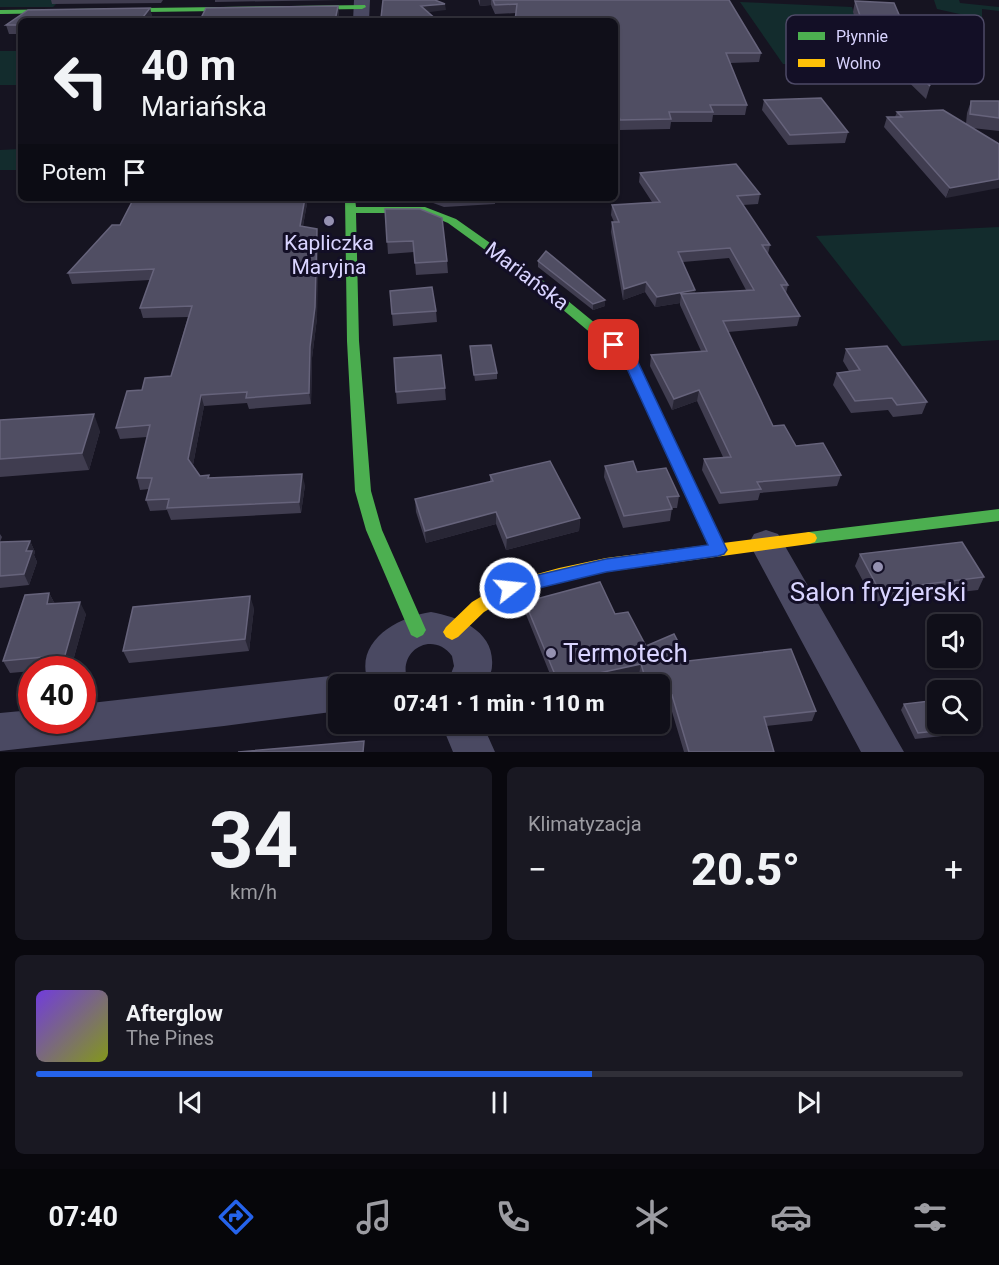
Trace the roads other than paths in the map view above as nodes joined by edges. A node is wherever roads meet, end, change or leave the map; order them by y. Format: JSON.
{"nodes":[{"id":1,"x":362,"y":9,"type":"edge"},
{"id":2,"x":0,"y":12,"type":"edge"},
{"id":3,"x":349,"y":204,"type":"edge"},
{"id":4,"x":999,"y":515,"type":"edge"},
{"id":5,"x":766,"y":543,"type":"junction"},
{"id":6,"x":718,"y":550,"type":"junction"},
{"id":7,"x":434,"y":631,"type":"junction"},
{"id":8,"x":383,"y":674,"type":"edge"},
{"id":9,"x":472,"y":674,"type":"edge"},
{"id":10,"x":328,"y":694,"type":"edge"},
{"id":11,"x":0,"y":732,"type":"edge"},
{"id":12,"x":466,"y":734,"type":"edge"},
{"id":13,"x":474,"y":752,"type":"edge"},
{"id":14,"x":884,"y":752,"type":"edge"}],
"edges":[{"from":1,"to":2,"type":"street"},
{"from":3,"to":6,"type":"street","name":"Mariańska"},
{"from":3,"to":7,"type":"street","name":"Mariańska"},
{"from":4,"to":5,"type":"street"},
{"from":5,"to":6,"type":"street"},
{"from":5,"to":14,"type":"street"},
{"from":6,"to":7,"type":"street"},
{"from":7,"to":8,"type":"street"},
{"from":7,"to":9,"type":"street"},
{"from":10,"to":11,"type":"street"},
{"from":12,"to":13,"type":"street"}]}
